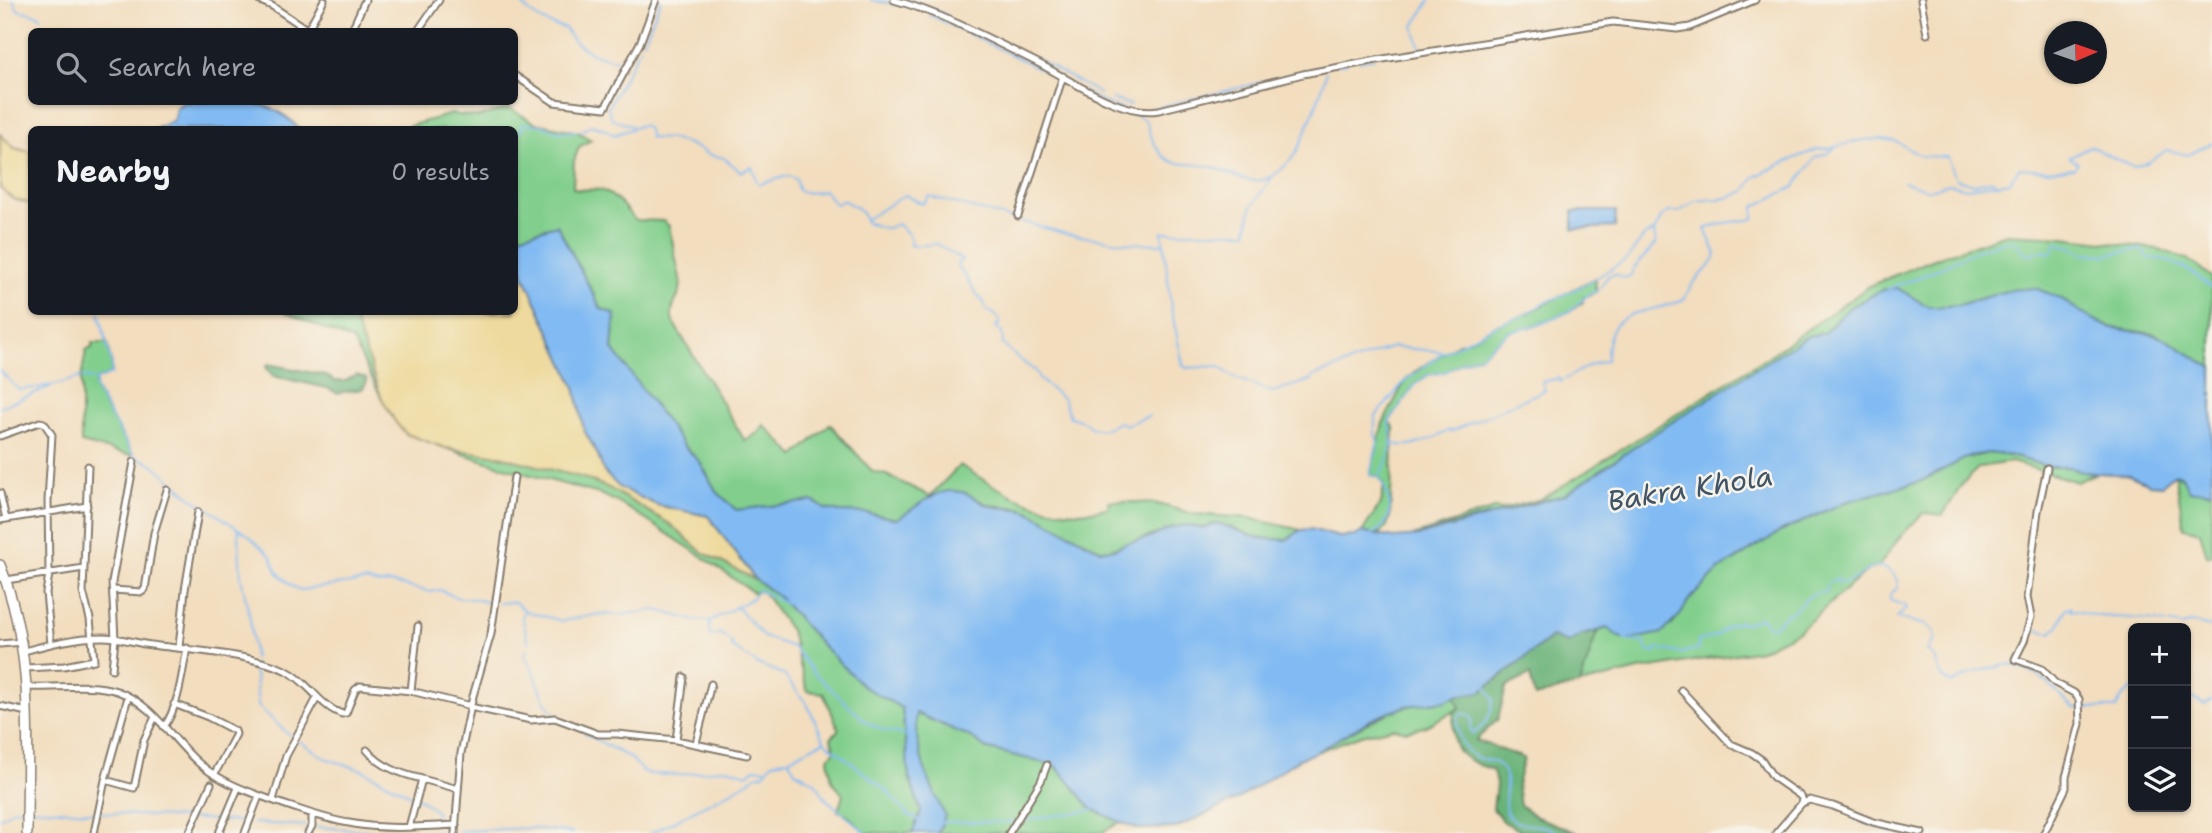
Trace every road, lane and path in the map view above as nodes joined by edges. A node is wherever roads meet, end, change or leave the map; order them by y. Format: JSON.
{"nodes":[{"id":1,"x":258,"y":0,"type":"edge"},
{"id":2,"x":324,"y":0,"type":"edge"},
{"id":3,"x":355,"y":0,"type":"edge"},
{"id":4,"x":439,"y":0,"type":"edge"},
{"id":5,"x":656,"y":0,"type":"edge"},
{"id":6,"x":894,"y":0,"type":"edge"},
{"id":7,"x":1755,"y":0,"type":"edge"},
{"id":8,"x":1921,"y":0,"type":"edge"},
{"id":9,"x":364,"y":2,"type":"edge"},
{"id":10,"x":274,"y":3,"type":"edge"},
{"id":11,"x":306,"y":28,"type":"edge"},
{"id":12,"x":310,"y":28,"type":"edge"},
{"id":13,"x":353,"y":28,"type":"edge"},
{"id":14,"x":420,"y":28,"type":"edge"},
{"id":15,"x":1927,"y":34,"type":"dead end"},
{"id":16,"x":1063,"y":76,"type":"junction"},
{"id":17,"x":518,"y":78,"type":"edge"},
{"id":18,"x":1018,"y":216,"type":"dead end"},
{"id":19,"x":0,"y":436,"type":"edge"},
{"id":20,"x":134,"y":461,"type":"dead end"},
{"id":21,"x":88,"y":466,"type":"dead end"},
{"id":22,"x":2047,"y":468,"type":"dead end"},
{"id":23,"x":514,"y":477,"type":"dead end"},
{"id":24,"x":167,"y":490,"type":"dead end"},
{"id":25,"x":0,"y":493,"type":"edge"},
{"id":26,"x":87,"y":506,"type":"junction"},
{"id":27,"x":49,"y":512,"type":"junction"},
{"id":28,"x":198,"y":512,"type":"dead end"},
{"id":29,"x":3,"y":520,"type":"edge"},
{"id":30,"x":0,"y":565,"type":"edge"},
{"id":31,"x":84,"y":568,"type":"junction"},
{"id":32,"x":49,"y":574,"type":"junction"},
{"id":33,"x":6,"y":580,"type":"junction"},
{"id":34,"x":113,"y":590,"type":"junction"},
{"id":35,"x":418,"y":626,"type":"dead end"},
{"id":36,"x":92,"y":638,"type":"junction"},
{"id":37,"x":115,"y":639,"type":"junction"},
{"id":38,"x":0,"y":644,"type":"edge"},
{"id":39,"x":51,"y":644,"type":"junction"},
{"id":40,"x":24,"y":647,"type":"junction"},
{"id":41,"x":179,"y":647,"type":"junction"},
{"id":42,"x":187,"y":648,"type":"junction"},
{"id":43,"x":26,"y":668,"type":"junction"},
{"id":44,"x":112,"y":669,"type":"dead end"},
{"id":45,"x":684,"y":677,"type":"dead end"},
{"id":46,"x":711,"y":684,"type":"dead end"},
{"id":47,"x":27,"y":687,"type":"junction"},
{"id":48,"x":1681,"y":690,"type":"dead end"},
{"id":49,"x":411,"y":691,"type":"junction"},
{"id":50,"x":128,"y":697,"type":"junction"},
{"id":51,"x":317,"y":698,"type":"junction"},
{"id":52,"x":174,"y":704,"type":"junction"},
{"id":53,"x":0,"y":706,"type":"edge"},
{"id":54,"x":470,"y":706,"type":"junction"},
{"id":55,"x":27,"y":712,"type":"junction"},
{"id":56,"x":155,"y":716,"type":"junction"},
{"id":57,"x":164,"y":727,"type":"junction"},
{"id":58,"x":676,"y":740,"type":"junction"},
{"id":59,"x":696,"y":743,"type":"junction"},
{"id":60,"x":367,"y":750,"type":"dead end"},
{"id":61,"x":747,"y":755,"type":"dead end"},
{"id":62,"x":1047,"y":765,"type":"dead end"},
{"id":63,"x":214,"y":775,"type":"junction"},
{"id":64,"x":422,"y":779,"type":"junction"},
{"id":65,"x":105,"y":780,"type":"junction"},
{"id":66,"x":211,"y":784,"type":"dead end"},
{"id":67,"x":237,"y":788,"type":"junction"},
{"id":68,"x":458,"y":789,"type":"junction"},
{"id":69,"x":259,"y":796,"type":"junction"},
{"id":70,"x":273,"y":800,"type":"junction"},
{"id":71,"x":1802,"y":803,"type":"junction"},
{"id":72,"x":313,"y":814,"type":"junction"},
{"id":73,"x":456,"y":825,"type":"junction"},
{"id":74,"x":409,"y":827,"type":"junction"},
{"id":75,"x":27,"y":833,"type":"edge"},
{"id":76,"x":94,"y":833,"type":"edge"},
{"id":77,"x":189,"y":833,"type":"edge"},
{"id":78,"x":219,"y":833,"type":"edge"},
{"id":79,"x":245,"y":833,"type":"edge"},
{"id":80,"x":308,"y":833,"type":"edge"},
{"id":81,"x":455,"y":833,"type":"edge"},
{"id":82,"x":1009,"y":833,"type":"edge"},
{"id":83,"x":1776,"y":833,"type":"edge"},
{"id":84,"x":1923,"y":833,"type":"edge"},
{"id":85,"x":2044,"y":833,"type":"edge"}],
"edges":[{"from":1,"to":10,"type":"street"},
{"from":2,"to":12,"type":"street"},
{"from":3,"to":9,"type":"street"},
{"from":4,"to":14,"type":"street"},
{"from":5,"to":17,"type":"street"},
{"from":6,"to":16,"type":"street"},
{"from":7,"to":16,"type":"street"},
{"from":8,"to":15,"type":"street"},
{"from":9,"to":13,"type":"street"},
{"from":10,"to":11,"type":"street"},
{"from":16,"to":18,"type":"street"},
{"from":19,"to":27,"type":"street"},
{"from":20,"to":34,"type":"street"},
{"from":21,"to":26,"type":"street"},
{"from":22,"to":85,"type":"street"},
{"from":23,"to":54,"type":"street"},
{"from":24,"to":34,"type":"street"},
{"from":25,"to":29,"type":"street"},
{"from":26,"to":27,"type":"street"},
{"from":26,"to":31,"type":"street"},
{"from":27,"to":29,"type":"street"},
{"from":27,"to":32,"type":"street"},
{"from":28,"to":41,"type":"street"},
{"from":30,"to":33,"type":"highway"},
{"from":31,"to":32,"type":"street"},
{"from":31,"to":36,"type":"street"},
{"from":32,"to":33,"type":"street"},
{"from":32,"to":39,"type":"street"},
{"from":33,"to":40,"type":"highway"},
{"from":34,"to":37,"type":"street"},
{"from":35,"to":49,"type":"street"},
{"from":36,"to":37,"type":"street"},
{"from":36,"to":39,"type":"street"},
{"from":36,"to":43,"type":"street"},
{"from":37,"to":41,"type":"street"},
{"from":37,"to":44,"type":"street"},
{"from":38,"to":40,"type":"street"},
{"from":39,"to":40,"type":"street"},
{"from":40,"to":43,"type":"highway"},
{"from":41,"to":42,"type":"street"},
{"from":42,"to":51,"type":"street"},
{"from":42,"to":52,"type":"street"},
{"from":43,"to":47,"type":"highway"},
{"from":45,"to":58,"type":"street"},
{"from":46,"to":59,"type":"street"},
{"from":47,"to":50,"type":"street"},
{"from":47,"to":55,"type":"highway"},
{"from":48,"to":71,"type":"street"},
{"from":49,"to":51,"type":"street"},
{"from":49,"to":54,"type":"street"},
{"from":50,"to":56,"type":"street"},
{"from":50,"to":65,"type":"street"},
{"from":51,"to":70,"type":"street"},
{"from":52,"to":57,"type":"street"},
{"from":52,"to":63,"type":"street"},
{"from":53,"to":55,"type":"street"},
{"from":54,"to":58,"type":"street"},
{"from":54,"to":68,"type":"street"},
{"from":55,"to":75,"type":"highway"},
{"from":56,"to":57,"type":"street"},
{"from":56,"to":65,"type":"street"},
{"from":57,"to":63,"type":"street"},
{"from":58,"to":59,"type":"street"},
{"from":59,"to":61,"type":"street"},
{"from":60,"to":64,"type":"street"},
{"from":62,"to":82,"type":"street"},
{"from":63,"to":67,"type":"street"},
{"from":64,"to":68,"type":"street"},
{"from":64,"to":74,"type":"street"},
{"from":65,"to":76,"type":"street"},
{"from":66,"to":77,"type":"street"},
{"from":67,"to":69,"type":"street"},
{"from":67,"to":78,"type":"street"},
{"from":68,"to":73,"type":"street"},
{"from":69,"to":70,"type":"street"},
{"from":69,"to":79,"type":"street"},
{"from":70,"to":72,"type":"street"},
{"from":71,"to":83,"type":"street"},
{"from":71,"to":84,"type":"street"},
{"from":72,"to":74,"type":"street"},
{"from":72,"to":80,"type":"street"},
{"from":73,"to":74,"type":"street"},
{"from":73,"to":81,"type":"street"}]}
